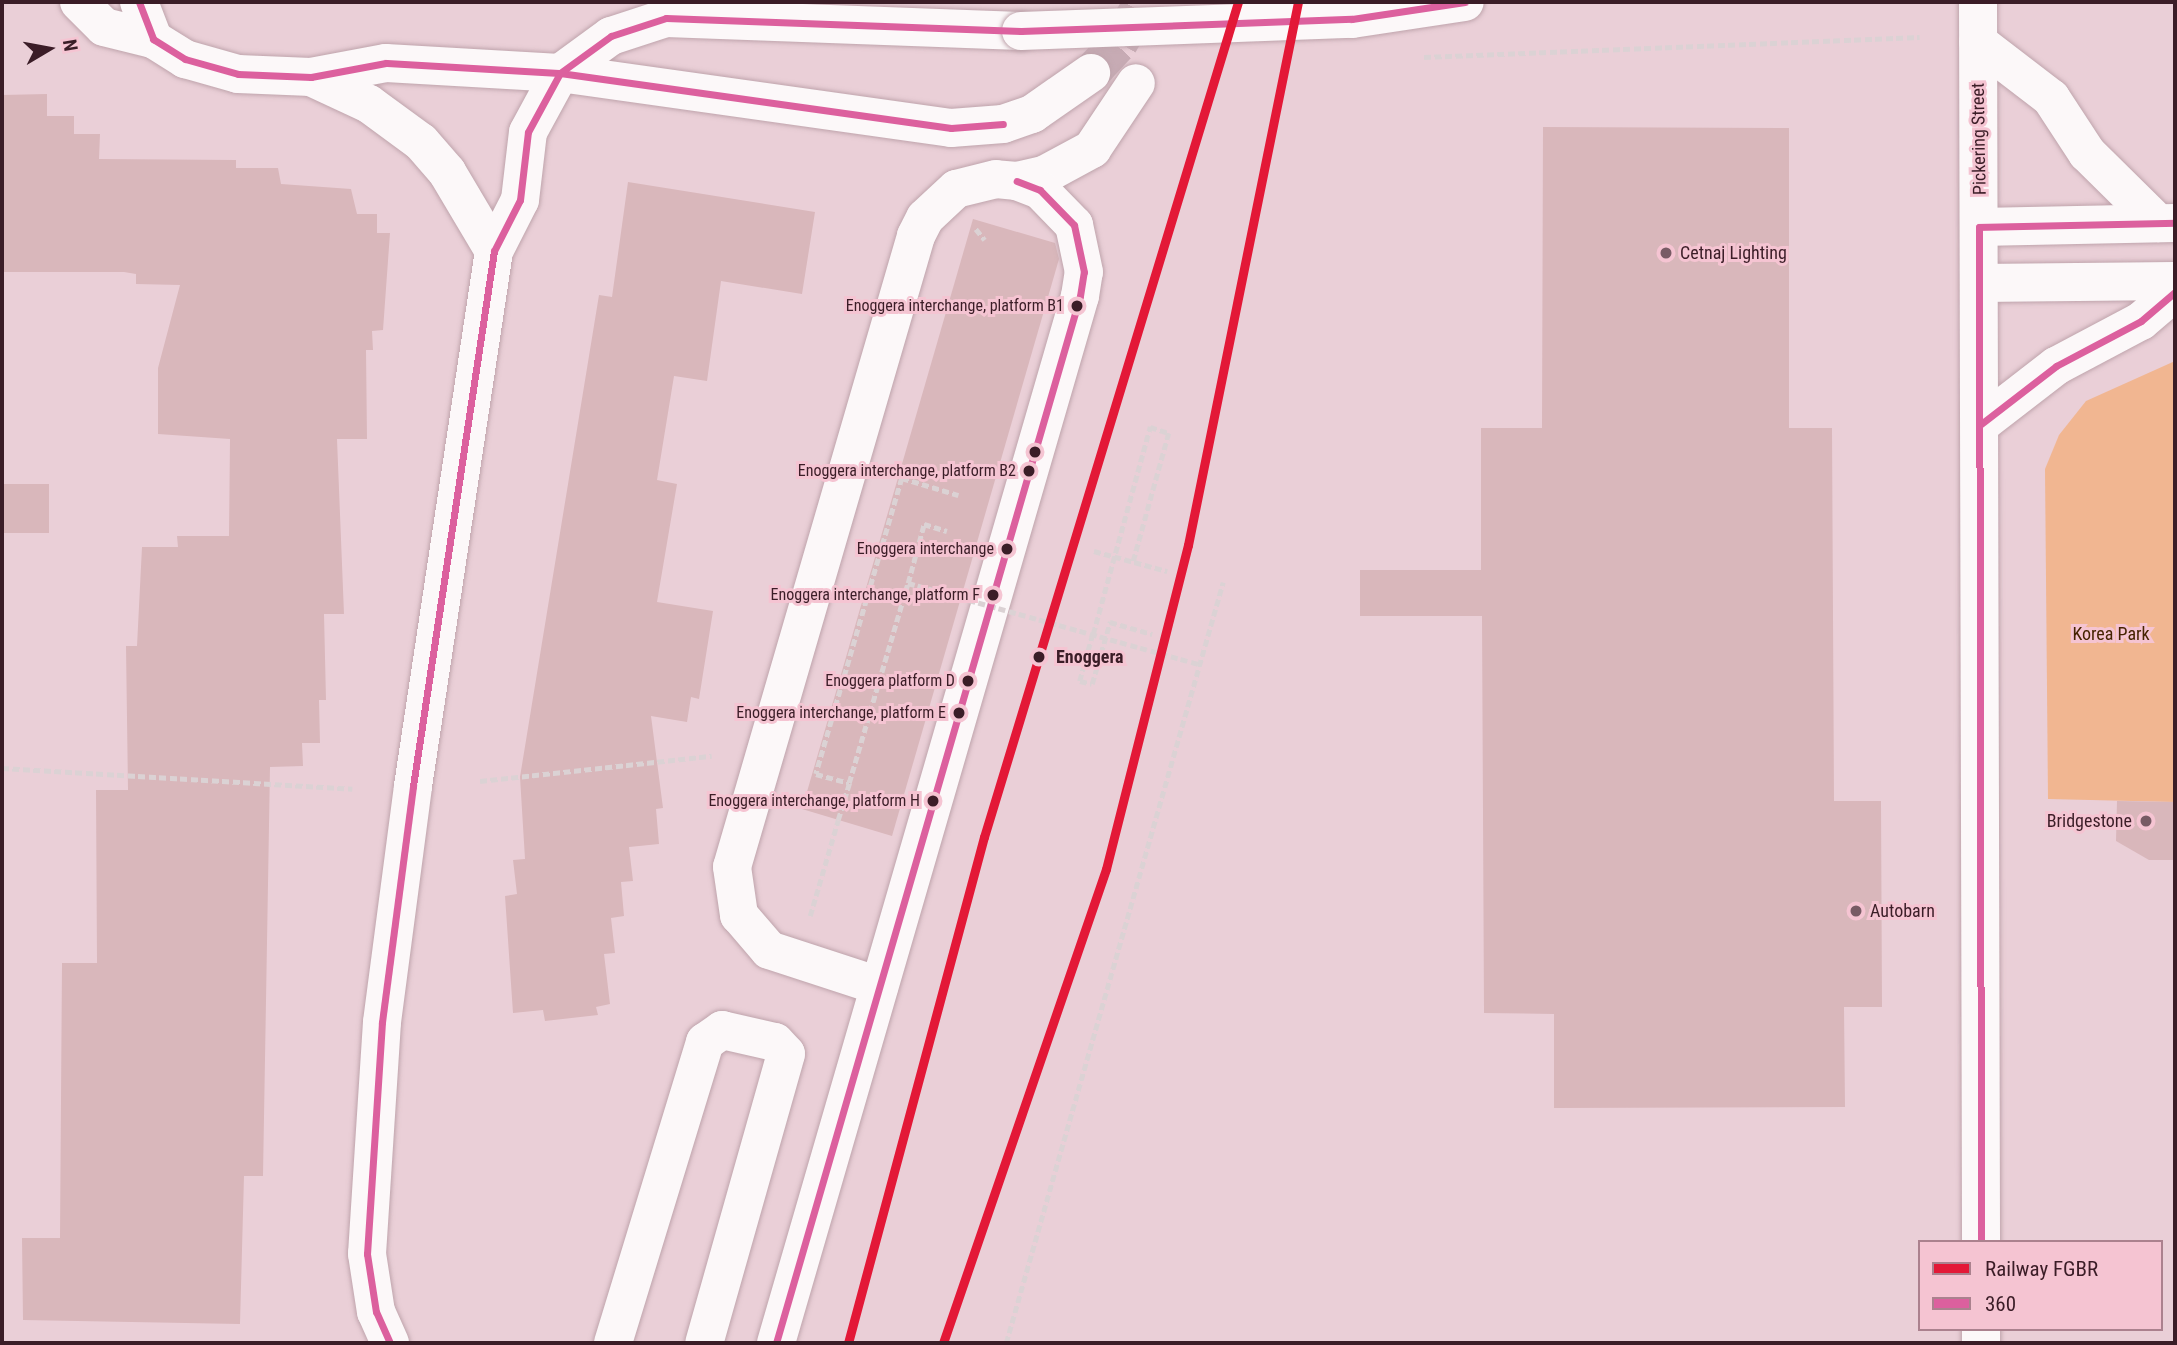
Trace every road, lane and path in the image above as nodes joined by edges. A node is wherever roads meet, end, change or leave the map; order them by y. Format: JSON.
{"nodes":[{"id":1,"x":79,"y":2,"type":"edge"},
{"id":2,"x":139,"y":2,"type":"edge"},
{"id":3,"x":1465,"y":2,"type":"edge"},
{"id":4,"x":1978,"y":2,"type":"edge"},
{"id":5,"x":1920,"y":37,"type":"dead end"},
{"id":6,"x":153,"y":39,"type":"junction"},
{"id":7,"x":1978,"y":42,"type":"junction"},
{"id":8,"x":1412,"y":58,"type":"dead end"},
{"id":9,"x":560,"y":73,"type":"junction"},
{"id":10,"x":1091,"y":73,"type":"tunnel mouth"},
{"id":11,"x":311,"y":76,"type":"junction"},
{"id":12,"x":1136,"y":83,"type":"dead end"},
{"id":13,"x":1003,"y":124,"type":"junction"},
{"id":14,"x":1017,"y":181,"type":"junction"},
{"id":15,"x":2167,"y":223,"type":"edge"},
{"id":16,"x":1979,"y":227,"type":"junction"},
{"id":17,"x":494,"y":251,"type":"junction"},
{"id":18,"x":2175,"y":281,"type":"edge"},
{"id":19,"x":1979,"y":283,"type":"junction"},
{"id":20,"x":2175,"y":292,"type":"edge"},
{"id":21,"x":1981,"y":424,"type":"junction"},
{"id":22,"x":958,"y":495,"type":"dead end"},
{"id":23,"x":947,"y":531,"type":"dead end"},
{"id":24,"x":1094,"y":551,"type":"dead end"},
{"id":25,"x":1133,"y":563,"type":"junction"},
{"id":26,"x":1167,"y":571,"type":"dead end"},
{"id":27,"x":908,"y":583,"type":"junction"},
{"id":28,"x":1223,"y":583,"type":"dead end"},
{"id":29,"x":1093,"y":634,"type":"junction"},
{"id":30,"x":1152,"y":634,"type":"dead end"},
{"id":31,"x":1199,"y":664,"type":"junction"},
{"id":32,"x":712,"y":756,"type":"dead end"},
{"id":33,"x":2,"y":768,"type":"edge"},
{"id":34,"x":480,"y":781,"type":"dead end"},
{"id":35,"x":849,"y":783,"type":"junction"},
{"id":36,"x":352,"y":789,"type":"dead end"},
{"id":37,"x":809,"y":921,"type":"dead end"},
{"id":38,"x":878,"y":986,"type":"junction"},
{"id":39,"x":1981,"y":1240,"type":"edge"},
{"id":40,"x":390,"y":1343,"type":"edge"},
{"id":41,"x":613,"y":1343,"type":"edge"},
{"id":42,"x":704,"y":1343,"type":"edge"},
{"id":43,"x":776,"y":1343,"type":"edge"},
{"id":44,"x":1006,"y":1343,"type":"edge"}],
"edges":[{"from":1,"to":6,"type":"main road"},
{"from":2,"to":6,"type":"main road"},
{"from":3,"to":9,"type":"main road","bridge":true},
{"from":4,"to":7,"type":"main road","name":"Pickering Street"},
{"from":5,"to":8,"type":"path"},
{"from":6,"to":11,"type":"main road"},
{"from":7,"to":15,"type":"main road"},
{"from":7,"to":16,"type":"main road","name":"Pickering Street"},
{"from":9,"to":11,"type":"main road"},
{"from":9,"to":13,"type":"main road"},
{"from":9,"to":17,"type":"main road"},
{"from":10,"to":13,"type":"main road"},
{"from":11,"to":17,"type":"main road"},
{"from":12,"to":14,"type":"main road"},
{"from":13,"to":14,"type":"main road"},
{"from":14,"to":38,"type":"main road"},
{"from":14,"to":38,"type":"main road"},
{"from":15,"to":16,"type":"main road"},
{"from":16,"to":19,"type":"main road","name":"Pickering Street"},
{"from":17,"to":40,"type":"main road"},
{"from":18,"to":19,"type":"main road"},
{"from":19,"to":21,"type":"main road","name":"Pickering Street"},
{"from":20,"to":21,"type":"main road"},
{"from":21,"to":39,"type":"main road","name":"Pickering Street"},
{"from":22,"to":35,"type":"path","bridge":true},
{"from":23,"to":27,"type":"path"},
{"from":24,"to":25,"type":"path"},
{"from":25,"to":26,"type":"path"},
{"from":25,"to":29,"type":"path","bridge":true},
{"from":27,"to":29,"type":"path","bridge":true},
{"from":27,"to":35,"type":"path","bridge":true},
{"from":28,"to":31,"type":"path"},
{"from":29,"to":30,"type":"path"},
{"from":29,"to":31,"type":"path","bridge":true},
{"from":31,"to":44,"type":"path"},
{"from":32,"to":34,"type":"path"},
{"from":33,"to":36,"type":"path"},
{"from":35,"to":37,"type":"path","bridge":true},
{"from":38,"to":43,"type":"main road"},
{"from":41,"to":42,"type":"main road"}]}
